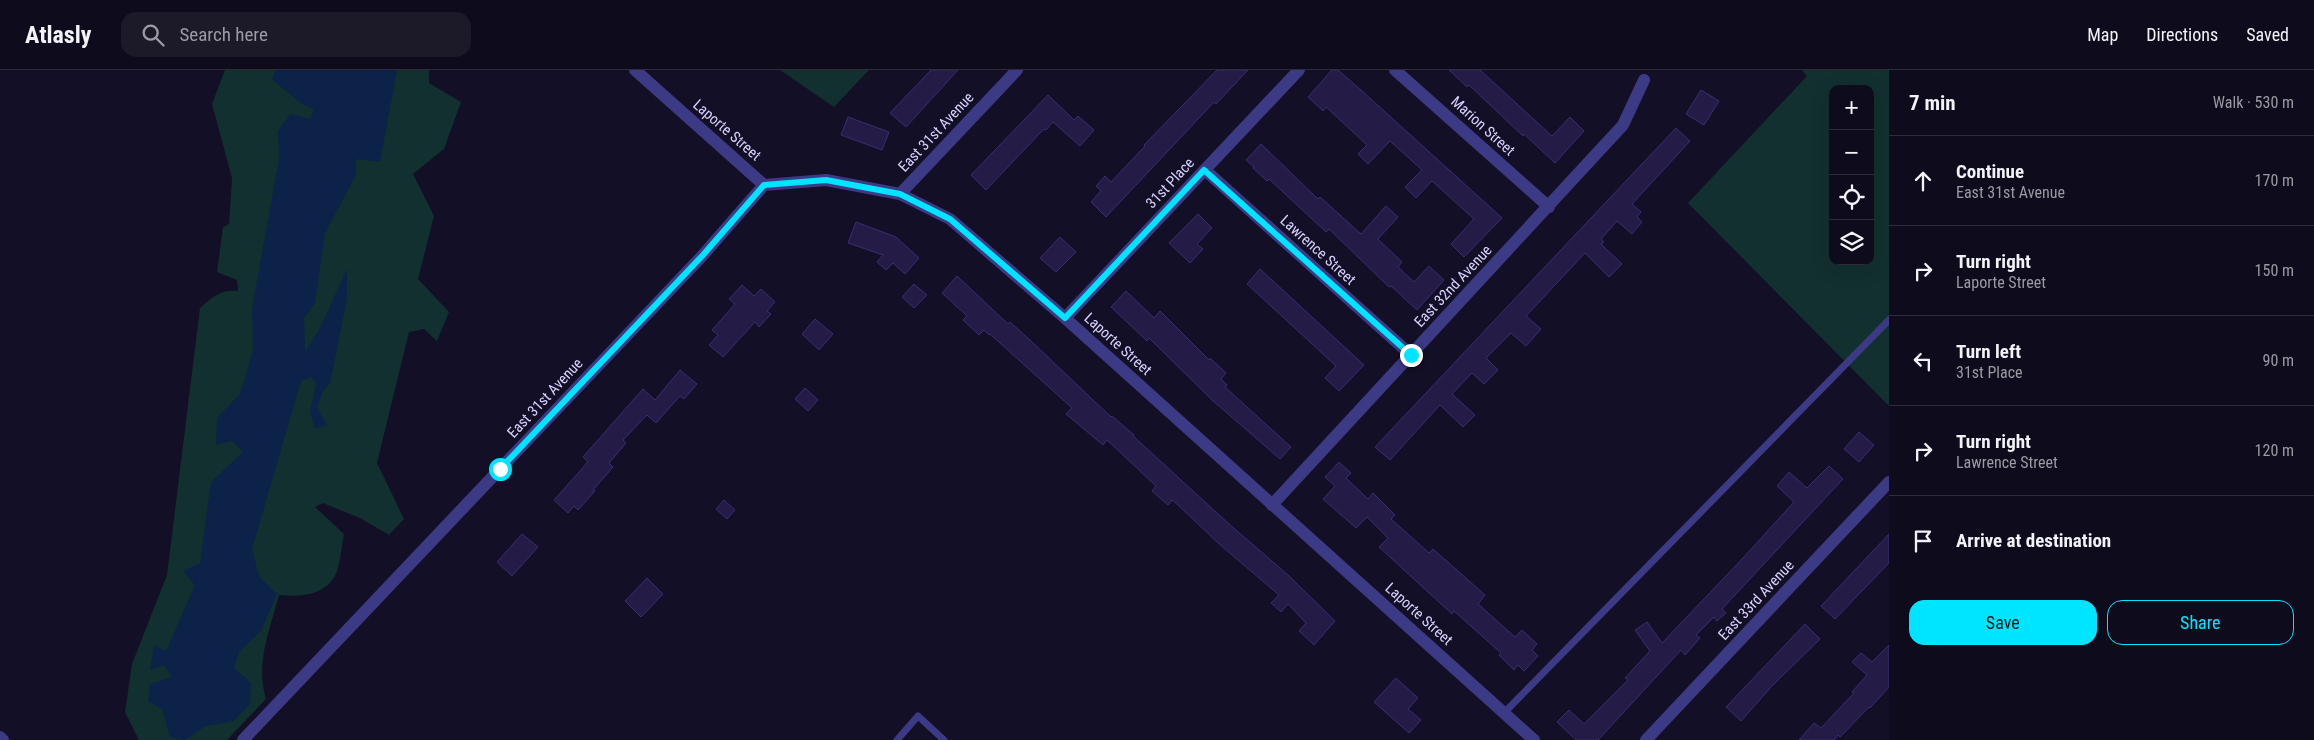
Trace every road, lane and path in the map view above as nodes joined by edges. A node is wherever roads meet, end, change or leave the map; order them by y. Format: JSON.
{"nodes":[{"id":1,"x":635,"y":70,"type":"edge"},
{"id":2,"x":1017,"y":70,"type":"edge"},
{"id":3,"x":1299,"y":70,"type":"edge"},
{"id":4,"x":1395,"y":70,"type":"edge"},
{"id":5,"x":1644,"y":80,"type":"dead end"},
{"id":6,"x":1204,"y":170,"type":"junction"},
{"id":7,"x":764,"y":185,"type":"junction"},
{"id":8,"x":900,"y":194,"type":"junction"},
{"id":9,"x":1549,"y":207,"type":"junction"},
{"id":10,"x":1065,"y":318,"type":"junction"},
{"id":11,"x":1889,"y":320,"type":"edge"},
{"id":12,"x":1411,"y":355,"type":"junction"},
{"id":13,"x":1889,"y":482,"type":"edge"},
{"id":14,"x":1272,"y":505,"type":"junction"},
{"id":15,"x":1504,"y":713,"type":"junction"},
{"id":16,"x":0,"y":737,"type":"edge"},
{"id":17,"x":3,"y":740,"type":"edge"},
{"id":18,"x":243,"y":740,"type":"edge"},
{"id":19,"x":897,"y":740,"type":"edge"},
{"id":20,"x":944,"y":740,"type":"edge"},
{"id":21,"x":1534,"y":740,"type":"edge"},
{"id":22,"x":1646,"y":740,"type":"edge"}],
"edges":[{"from":1,"to":7,"type":"street","name":"Laporte Street"},
{"from":2,"to":8,"type":"street","name":"East 31st Avenue"},
{"from":3,"to":6,"type":"street","name":"31st Place"},
{"from":4,"to":9,"type":"street","name":"Marion Street"},
{"from":5,"to":9,"type":"street","name":"East 32nd Avenue"},
{"from":6,"to":10,"type":"street","name":"31st Place"},
{"from":6,"to":12,"type":"street","name":"Lawrence Street"},
{"from":7,"to":8,"type":"street","name":"Laporte Street"},
{"from":7,"to":18,"type":"street","name":"East 31st Avenue"},
{"from":8,"to":10,"type":"street","name":"Laporte Street"},
{"from":9,"to":12,"type":"street","name":"East 32nd Avenue"},
{"from":10,"to":14,"type":"street","name":"Laporte Street"},
{"from":11,"to":15,"type":"lane"},
{"from":12,"to":14,"type":"street","name":"East 32nd Avenue"},
{"from":13,"to":22,"type":"street","name":"East 33rd Avenue"},
{"from":14,"to":15,"type":"street","name":"Laporte Street"},
{"from":15,"to":21,"type":"street","name":"Laporte Street"},
{"from":16,"to":17,"type":"street"},
{"from":19,"to":20,"type":"lane"}]}
